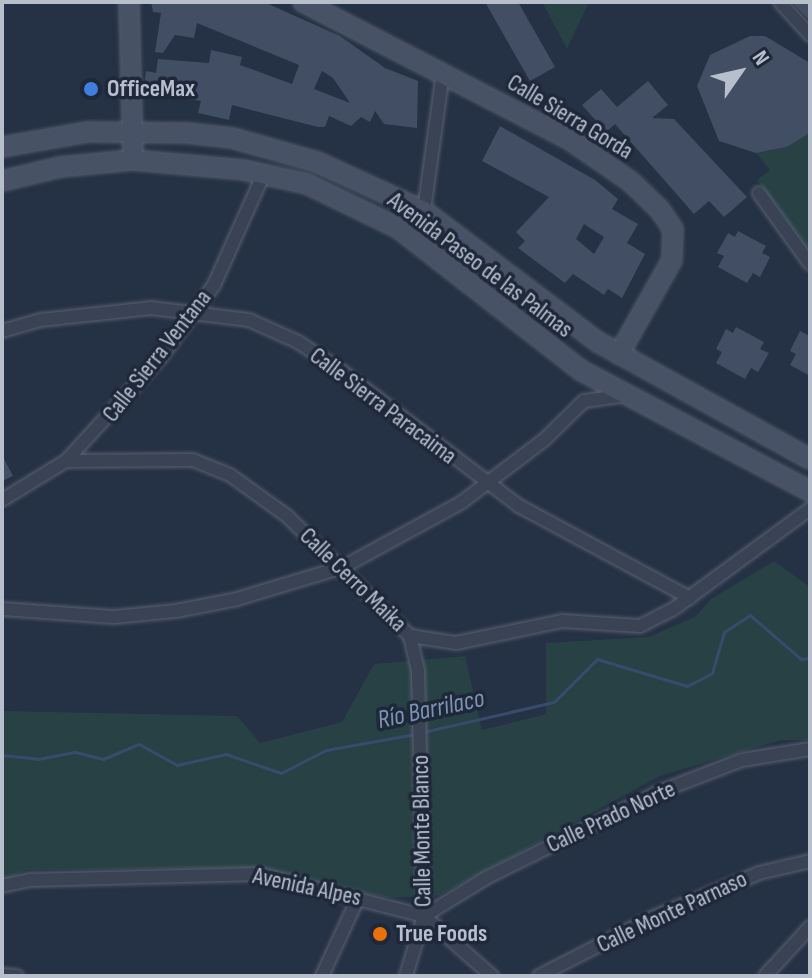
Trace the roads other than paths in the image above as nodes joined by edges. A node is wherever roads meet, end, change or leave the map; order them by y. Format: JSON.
{"nodes":[{"id":1,"x":129,"y":2,"type":"edge"},
{"id":2,"x":303,"y":2,"type":"edge"},
{"id":3,"x":780,"y":2,"type":"edge"},
{"id":4,"x":810,"y":35,"type":"edge"},
{"id":5,"x":443,"y":73,"type":"junction"},
{"id":6,"x":133,"y":133,"type":"junction"},
{"id":7,"x":2,"y":147,"type":"edge"},
{"id":8,"x":133,"y":160,"type":"junction"},
{"id":9,"x":264,"y":173,"type":"junction"},
{"id":10,"x":2,"y":181,"type":"edge"},
{"id":11,"x":759,"y":193,"type":"dead end"},
{"id":12,"x":424,"y":211,"type":"junction"},
{"id":13,"x":398,"y":228,"type":"junction"},
{"id":14,"x":810,"y":264,"type":"edge"},
{"id":15,"x":196,"y":310,"type":"junction"},
{"id":16,"x":2,"y":331,"type":"edge"},
{"id":17,"x":598,"y":342,"type":"junction"},
{"id":18,"x":619,"y":354,"type":"junction"},
{"id":19,"x":641,"y":368,"type":"junction"},
{"id":20,"x":582,"y":371,"type":"junction"},
{"id":21,"x":627,"y":395,"type":"junction"},
{"id":22,"x":810,"y":459,"type":"edge"},
{"id":23,"x":66,"y":461,"type":"junction"},
{"id":24,"x":486,"y":485,"type":"junction"},
{"id":25,"x":810,"y":491,"type":"edge"},
{"id":26,"x":2,"y":500,"type":"edge"},
{"id":27,"x":810,"y":509,"type":"edge"},
{"id":28,"x":343,"y":567,"type":"junction"},
{"id":29,"x":690,"y":598,"type":"junction"},
{"id":30,"x":2,"y":609,"type":"edge"},
{"id":31,"x":410,"y":636,"type":"junction"},
{"id":32,"x":810,"y":749,"type":"edge"},
{"id":33,"x":810,"y":861,"type":"edge"},
{"id":34,"x":2,"y":886,"type":"edge"},
{"id":35,"x":358,"y":898,"type":"junction"},
{"id":36,"x":424,"y":916,"type":"junction"},
{"id":37,"x":810,"y":927,"type":"edge"},
{"id":38,"x":2,"y":975,"type":"edge"},
{"id":39,"x":17,"y":976,"type":"edge"},
{"id":40,"x":322,"y":976,"type":"edge"},
{"id":41,"x":406,"y":976,"type":"edge"},
{"id":42,"x":492,"y":976,"type":"edge"},
{"id":43,"x":539,"y":976,"type":"edge"},
{"id":44,"x":765,"y":976,"type":"edge"}],
"edges":[{"from":1,"to":6,"type":"main road"},
{"from":2,"to":5,"type":"main road","name":"Calle Sierra Gorda"},
{"from":3,"to":4,"type":"street"},
{"from":5,"to":12,"type":"street"},
{"from":5,"to":18,"type":"main road","name":"Calle Sierra Gorda"},
{"from":6,"to":7,"type":"main road","name":"Avenida Paseo de las Palmas"},
{"from":6,"to":8,"type":"main road"},
{"from":6,"to":12,"type":"main road","name":"Avenida Paseo de las Palmas"},
{"from":8,"to":9,"type":"main road","name":"Avenida Paseo de las Palmas"},
{"from":8,"to":10,"type":"main road","name":"Avenida Paseo de las Palmas"},
{"from":9,"to":13,"type":"main road","name":"Avenida Paseo de las Palmas"},
{"from":9,"to":15,"type":"street","name":"Calle Sierra Ventana"},
{"from":11,"to":14,"type":"street"},
{"from":12,"to":13,"type":"main road"},
{"from":12,"to":17,"type":"main road","name":"Avenida Paseo de las Palmas"},
{"from":13,"to":20,"type":"main road","name":"Avenida Paseo de las Palmas"},
{"from":15,"to":16,"type":"street","name":"Calle Sierra Paracaima"},
{"from":15,"to":23,"type":"street","name":"Calle Sierra Ventana"},
{"from":15,"to":24,"type":"street","name":"Calle Sierra Paracaima"},
{"from":17,"to":18,"type":"main road","name":"Avenida Paseo de las Palmas"},
{"from":17,"to":20,"type":"main road"},
{"from":18,"to":19,"type":"main road","name":"Avenida Paseo de las Palmas"},
{"from":19,"to":21,"type":"main road"},
{"from":19,"to":22,"type":"main road","name":"Avenida Paseo de las Palmas"},
{"from":20,"to":21,"type":"main road","name":"Avenida Paseo de las Palmas"},
{"from":21,"to":24,"type":"street"},
{"from":21,"to":25,"type":"main road","name":"Avenida Paseo de las Palmas"},
{"from":23,"to":26,"type":"street","name":"Calle Sierra Ventana"},
{"from":23,"to":28,"type":"street","name":"Calle Cerro Maika"},
{"from":24,"to":28,"type":"street"},
{"from":24,"to":29,"type":"street","name":"Calle Sierra Paracaima"},
{"from":27,"to":29,"type":"street","name":"Calle Cerro Maika"},
{"from":28,"to":30,"type":"street"},
{"from":28,"to":31,"type":"street","name":"Calle Cerro Maika"},
{"from":29,"to":31,"type":"street","name":"Calle Cerro Maika"},
{"from":31,"to":36,"type":"street","name":"Calle Monte Blanco"},
{"from":32,"to":36,"type":"street","name":"Calle Prado Norte"},
{"from":33,"to":43,"type":"street","name":"Calle Monte Parnaso"},
{"from":34,"to":35,"type":"street","name":"Avenida Alpes"},
{"from":35,"to":36,"type":"street","name":"Avenida Alpes"},
{"from":35,"to":40,"type":"street"},
{"from":36,"to":41,"type":"street","name":"Calle Monte Blanco"},
{"from":36,"to":42,"type":"street","name":"Avenida Alpes"},
{"from":37,"to":44,"type":"street"},
{"from":38,"to":39,"type":"street"}]}
